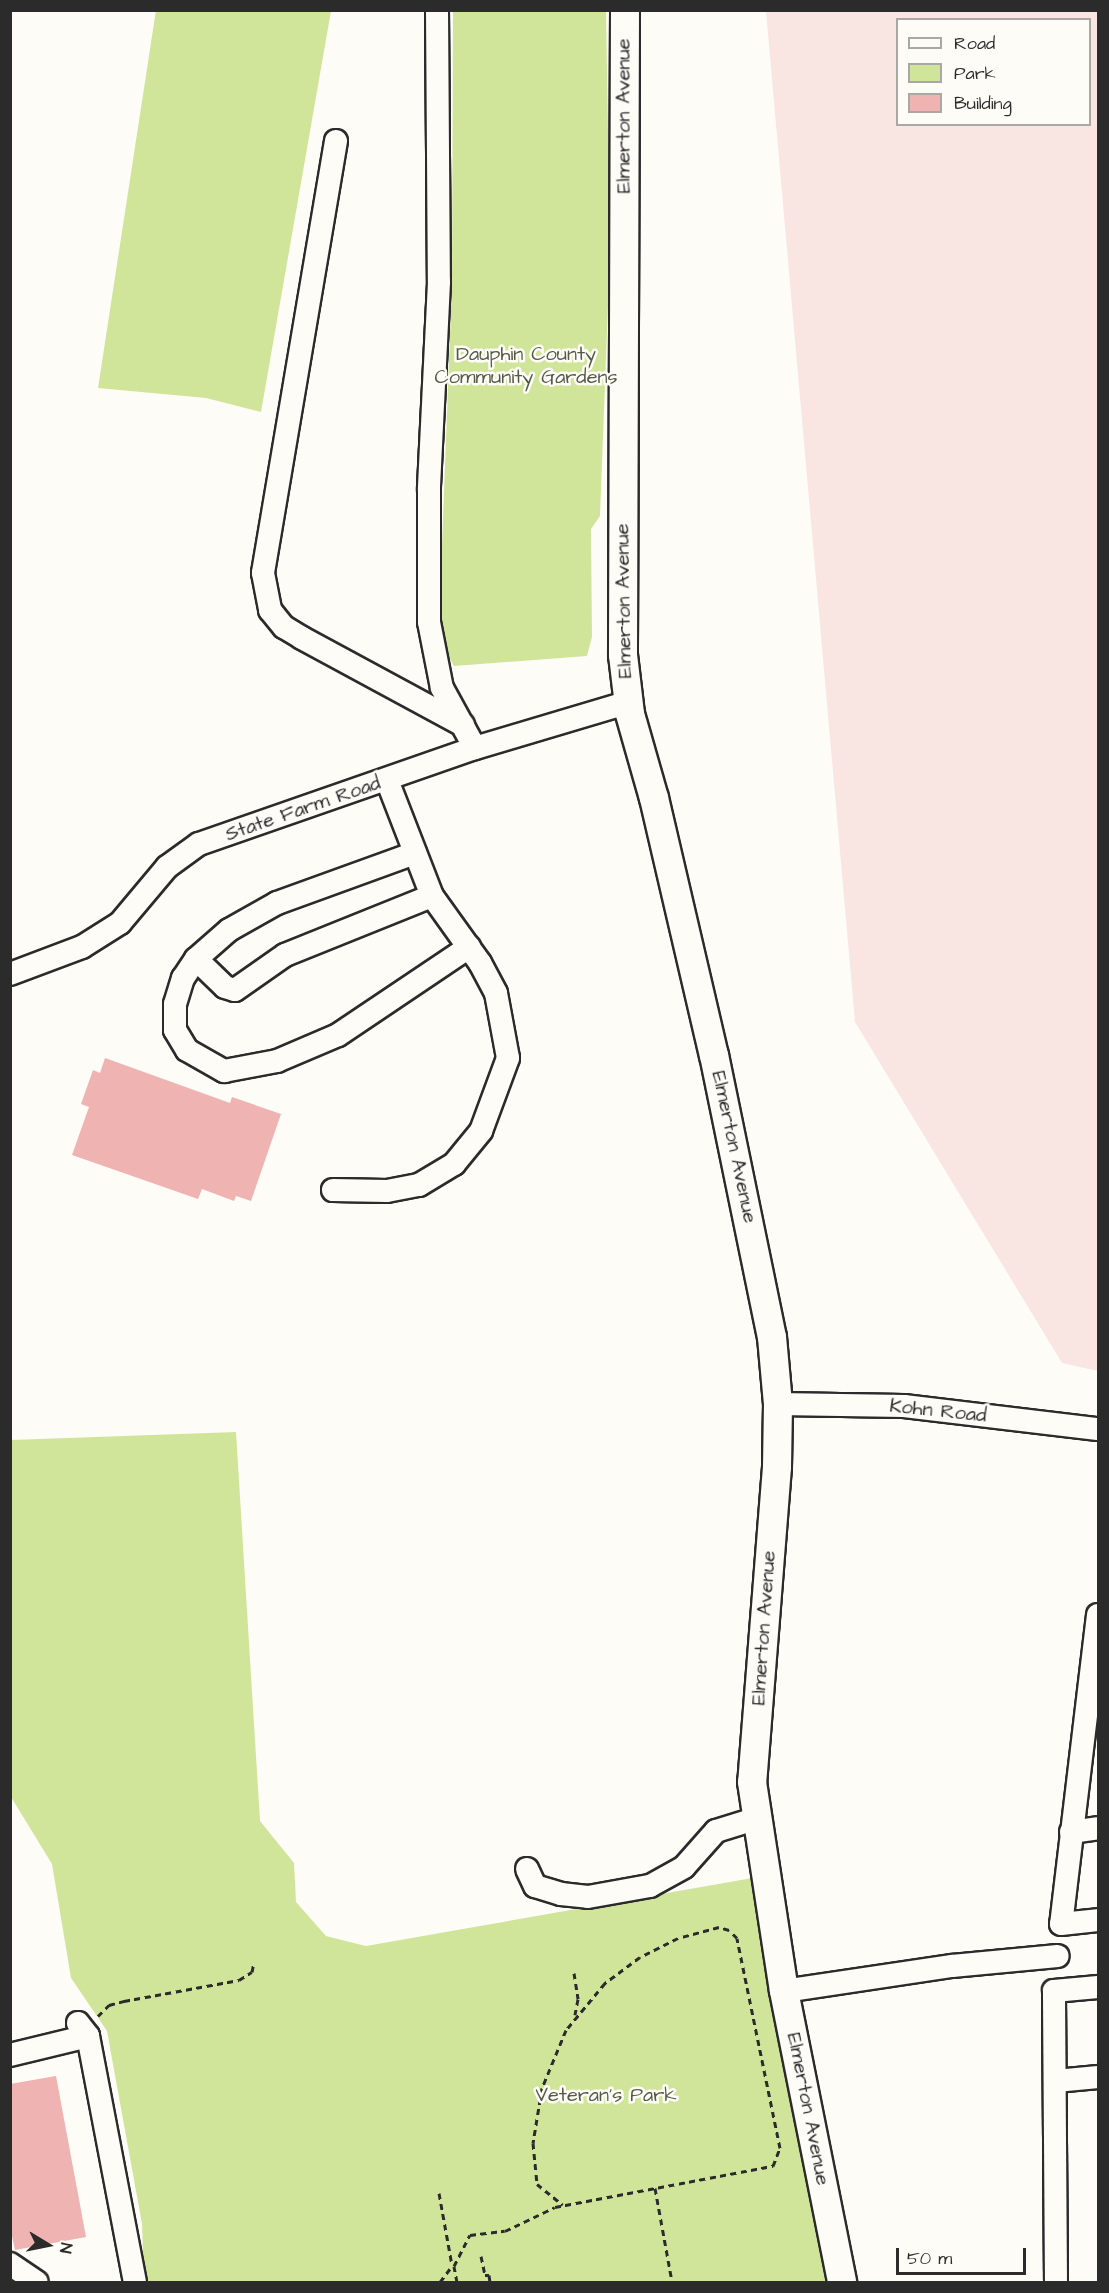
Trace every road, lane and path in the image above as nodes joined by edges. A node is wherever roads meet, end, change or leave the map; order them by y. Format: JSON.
{"nodes":[{"id":1,"x":437,"y":10,"type":"edge"},
{"id":2,"x":625,"y":10,"type":"edge"},
{"id":3,"x":336,"y":141,"type":"dead end"},
{"id":4,"x":629,"y":702,"type":"junction"},
{"id":5,"x":463,"y":725,"type":"junction"},
{"id":6,"x":475,"y":748,"type":"junction"},
{"id":7,"x":387,"y":780,"type":"junction"},
{"id":8,"x":415,"y":853,"type":"junction"},
{"id":9,"x":432,"y":896,"type":"junction"},
{"id":10,"x":469,"y":947,"type":"junction"},
{"id":11,"x":196,"y":959,"type":"junction"},
{"id":12,"x":10,"y":974,"type":"edge"},
{"id":13,"x":333,"y":1190,"type":"dead end"},
{"id":14,"x":778,"y":1404,"type":"junction"},
{"id":15,"x":1098,"y":1429,"type":"edge"},
{"id":16,"x":1098,"y":1616,"type":"edge"},
{"id":17,"x":758,"y":1818,"type":"junction"},
{"id":18,"x":1098,"y":1828,"type":"edge"},
{"id":19,"x":1071,"y":1832,"type":"junction"},
{"id":20,"x":527,"y":1869,"type":"dead end"},
{"id":21,"x":1098,"y":1920,"type":"edge"},
{"id":22,"x":1061,"y":1924,"type":"junction"},
{"id":23,"x":1058,"y":1956,"type":"junction"},
{"id":24,"x":254,"y":1962,"type":"dead end"},
{"id":25,"x":574,"y":1973,"type":"dead end"},
{"id":26,"x":1098,"y":1987,"type":"edge"},
{"id":27,"x":784,"y":1991,"type":"junction"},
{"id":28,"x":1054,"y":1991,"type":"junction"},
{"id":29,"x":575,"y":2017,"type":"junction"},
{"id":30,"x":83,"y":2029,"type":"junction"},
{"id":31,"x":10,"y":2055,"type":"edge"},
{"id":32,"x":1098,"y":2077,"type":"edge"},
{"id":33,"x":1056,"y":2081,"type":"junction"},
{"id":34,"x":655,"y":2188,"type":"junction"},
{"id":35,"x":439,"y":2193,"type":"dead end"},
{"id":36,"x":563,"y":2205,"type":"junction"},
{"id":37,"x":481,"y":2256,"type":"dead end"},
{"id":38,"x":10,"y":2264,"type":"edge"},
{"id":39,"x":453,"y":2266,"type":"junction"},
{"id":40,"x":490,"y":2282,"type":"edge"},
{"id":41,"x":37,"y":2283,"type":"edge"},
{"id":42,"x":135,"y":2283,"type":"edge"},
{"id":43,"x":440,"y":2283,"type":"edge"},
{"id":44,"x":457,"y":2283,"type":"edge"},
{"id":45,"x":672,"y":2283,"type":"edge"},
{"id":46,"x":842,"y":2283,"type":"edge"},
{"id":47,"x":1056,"y":2283,"type":"edge"}],
"edges":[{"from":1,"to":5,"type":"street"},
{"from":2,"to":4,"type":"main road","name":"Elmerton Avenue"},
{"from":3,"to":5,"type":"street"},
{"from":4,"to":6,"type":"street","name":"State Farm Road"},
{"from":4,"to":14,"type":"main road","name":"Elmerton Avenue"},
{"from":5,"to":6,"type":"street"},
{"from":6,"to":7,"type":"street","name":"State Farm Road"},
{"from":7,"to":8,"type":"street"},
{"from":7,"to":12,"type":"street","name":"State Farm Road"},
{"from":8,"to":9,"type":"street"},
{"from":8,"to":11,"type":"street"},
{"from":9,"to":10,"type":"street"},
{"from":9,"to":11,"type":"street"},
{"from":10,"to":11,"type":"street"},
{"from":10,"to":13,"type":"street"},
{"from":14,"to":15,"type":"street","name":"Kohn Road"},
{"from":14,"to":17,"type":"main road","name":"Elmerton Avenue"},
{"from":16,"to":19,"type":"street"},
{"from":17,"to":20,"type":"street"},
{"from":17,"to":27,"type":"main road","name":"Elmerton Avenue"},
{"from":18,"to":19,"type":"street"},
{"from":19,"to":22,"type":"street"},
{"from":21,"to":22,"type":"street"},
{"from":22,"to":23,"type":"street"},
{"from":23,"to":27,"type":"street"},
{"from":23,"to":28,"type":"street"},
{"from":24,"to":30,"type":"path"},
{"from":25,"to":29,"type":"path"},
{"from":26,"to":28,"type":"street"},
{"from":27,"to":46,"type":"main road","name":"Elmerton Avenue"},
{"from":28,"to":33,"type":"street"},
{"from":29,"to":34,"type":"path"},
{"from":29,"to":36,"type":"path"},
{"from":30,"to":31,"type":"street"},
{"from":30,"to":42,"type":"street"},
{"from":32,"to":33,"type":"street"},
{"from":33,"to":47,"type":"street"},
{"from":34,"to":36,"type":"path"},
{"from":34,"to":45,"type":"path"},
{"from":35,"to":39,"type":"path"},
{"from":36,"to":39,"type":"path"},
{"from":37,"to":40,"type":"path"},
{"from":38,"to":41,"type":"street"},
{"from":39,"to":43,"type":"path"},
{"from":39,"to":44,"type":"path"}]}
